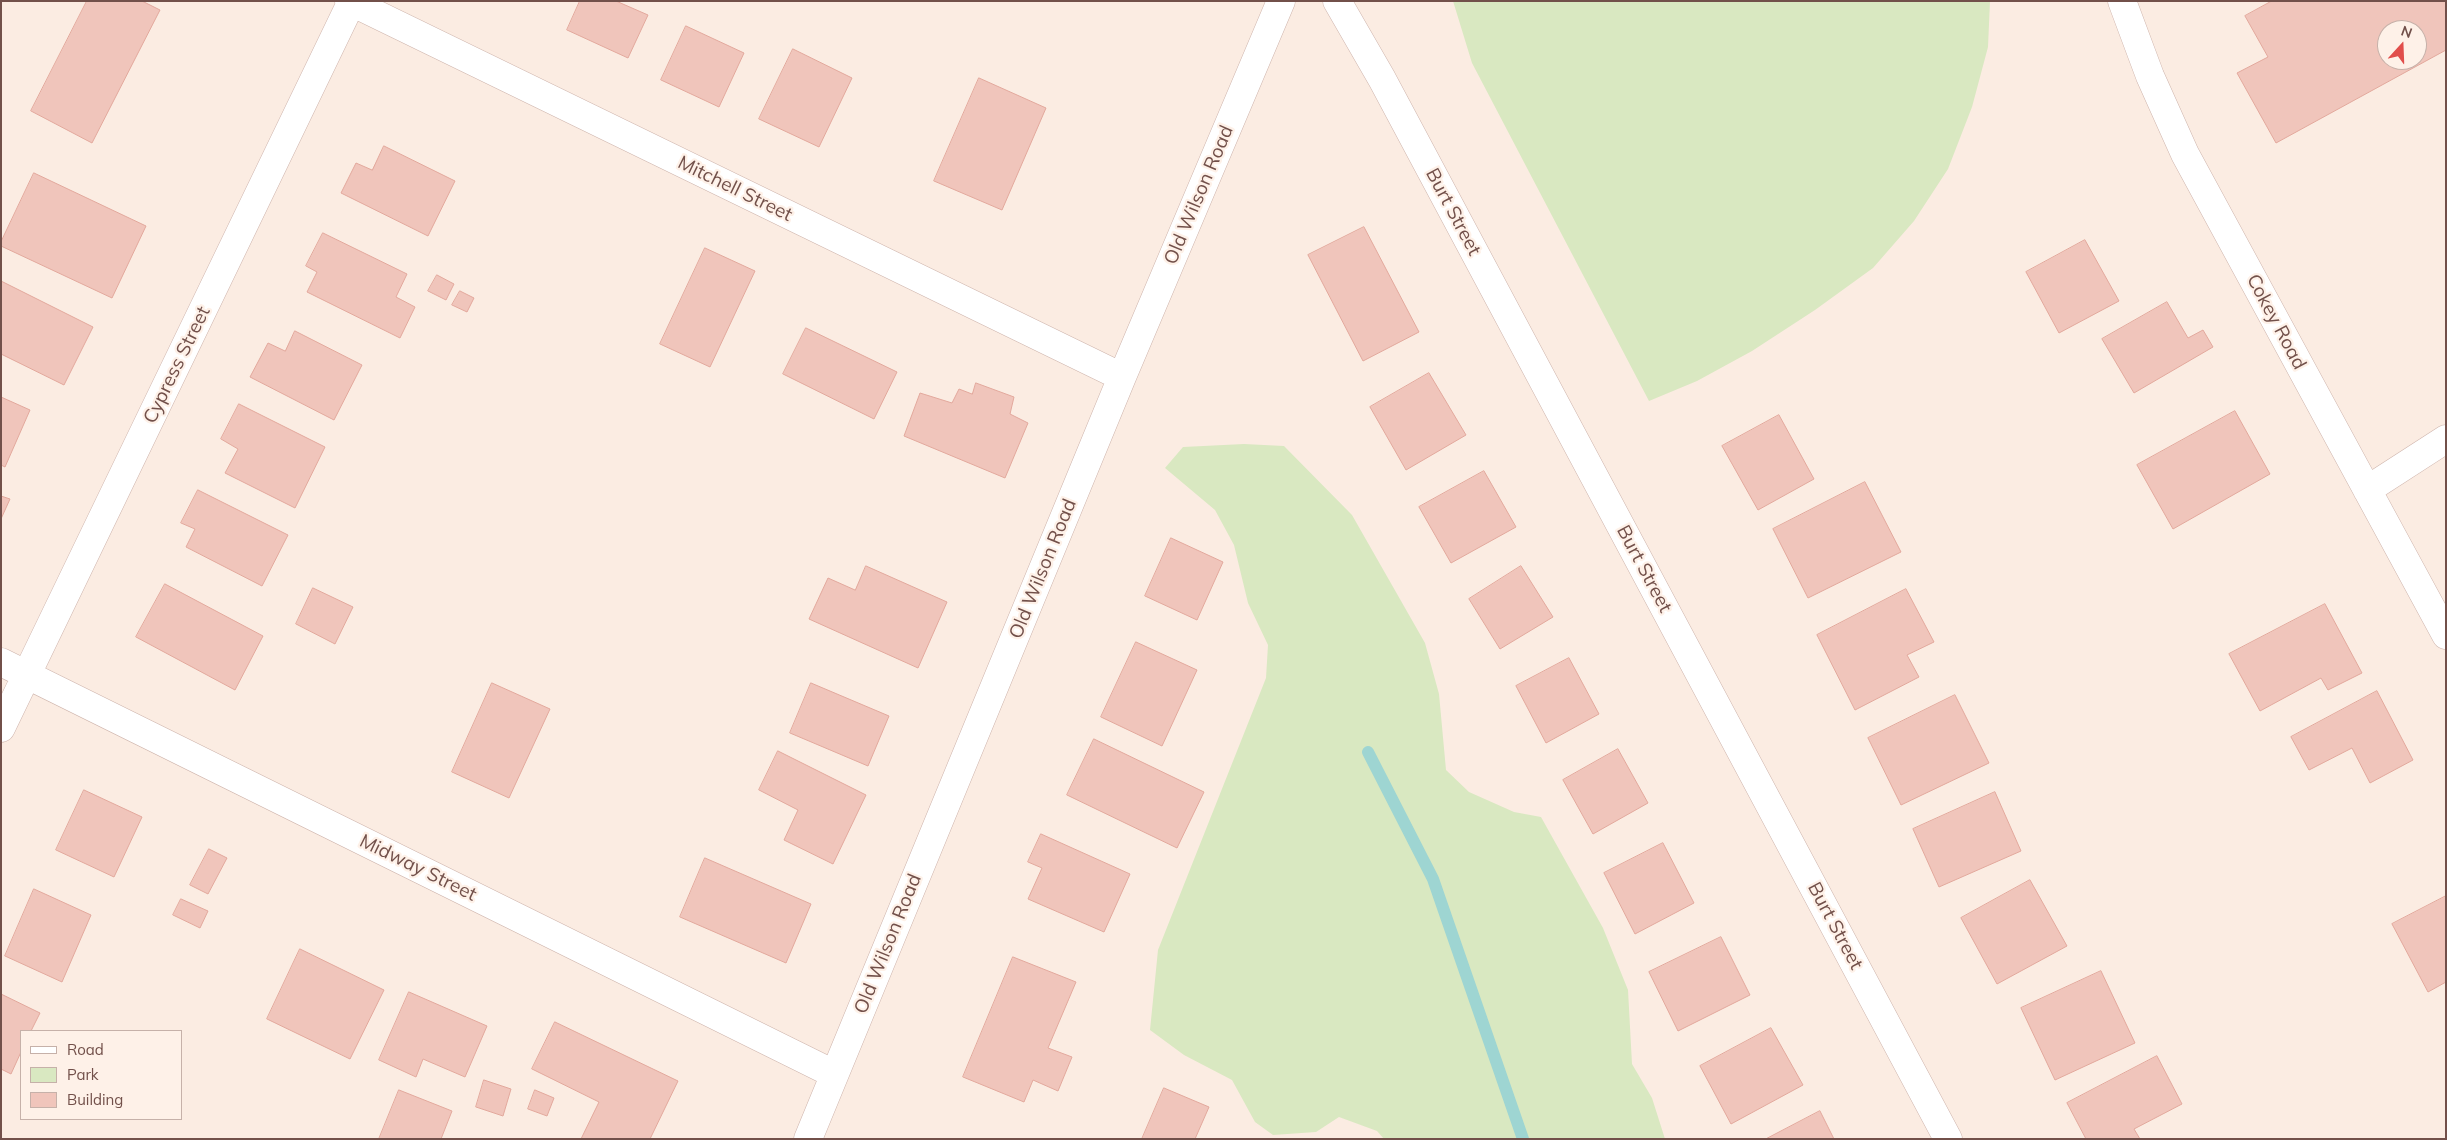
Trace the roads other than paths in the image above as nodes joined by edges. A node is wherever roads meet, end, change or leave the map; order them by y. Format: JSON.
{"nodes":[{"id":1,"x":1281,"y":1,"type":"edge"},
{"id":2,"x":1337,"y":1,"type":"edge"},
{"id":3,"x":2122,"y":1,"type":"edge"},
{"id":4,"x":351,"y":2,"type":"edge"},
{"id":5,"x":1122,"y":378,"type":"junction"},
{"id":6,"x":2446,"y":439,"type":"edge"},
{"id":7,"x":2367,"y":490,"type":"junction"},
{"id":8,"x":2446,"y":635,"type":"edge"},
{"id":9,"x":1,"y":662,"type":"edge"},
{"id":10,"x":27,"y":675,"type":"junction"},
{"id":11,"x":1,"y":728,"type":"edge"},
{"id":12,"x":834,"y":1074,"type":"junction"},
{"id":13,"x":808,"y":1139,"type":"edge"},
{"id":14,"x":1948,"y":1139,"type":"edge"}],
"edges":[{"from":1,"to":5,"type":"street","name":"Old Wilson Road"},
{"from":2,"to":14,"type":"street","name":"Burt Street"},
{"from":3,"to":7,"type":"street","name":"Cokey Road"},
{"from":4,"to":5,"type":"street","name":"Mitchell Street"},
{"from":4,"to":10,"type":"street","name":"Cypress Street"},
{"from":5,"to":12,"type":"street","name":"Old Wilson Road"},
{"from":6,"to":7,"type":"street"},
{"from":7,"to":8,"type":"street","name":"Cokey Road"},
{"from":9,"to":10,"type":"street","name":"Midway Street"},
{"from":10,"to":11,"type":"street","name":"Cypress Street"},
{"from":10,"to":12,"type":"street","name":"Midway Street"},
{"from":12,"to":13,"type":"street","name":"Old Wilson Road"}]}
